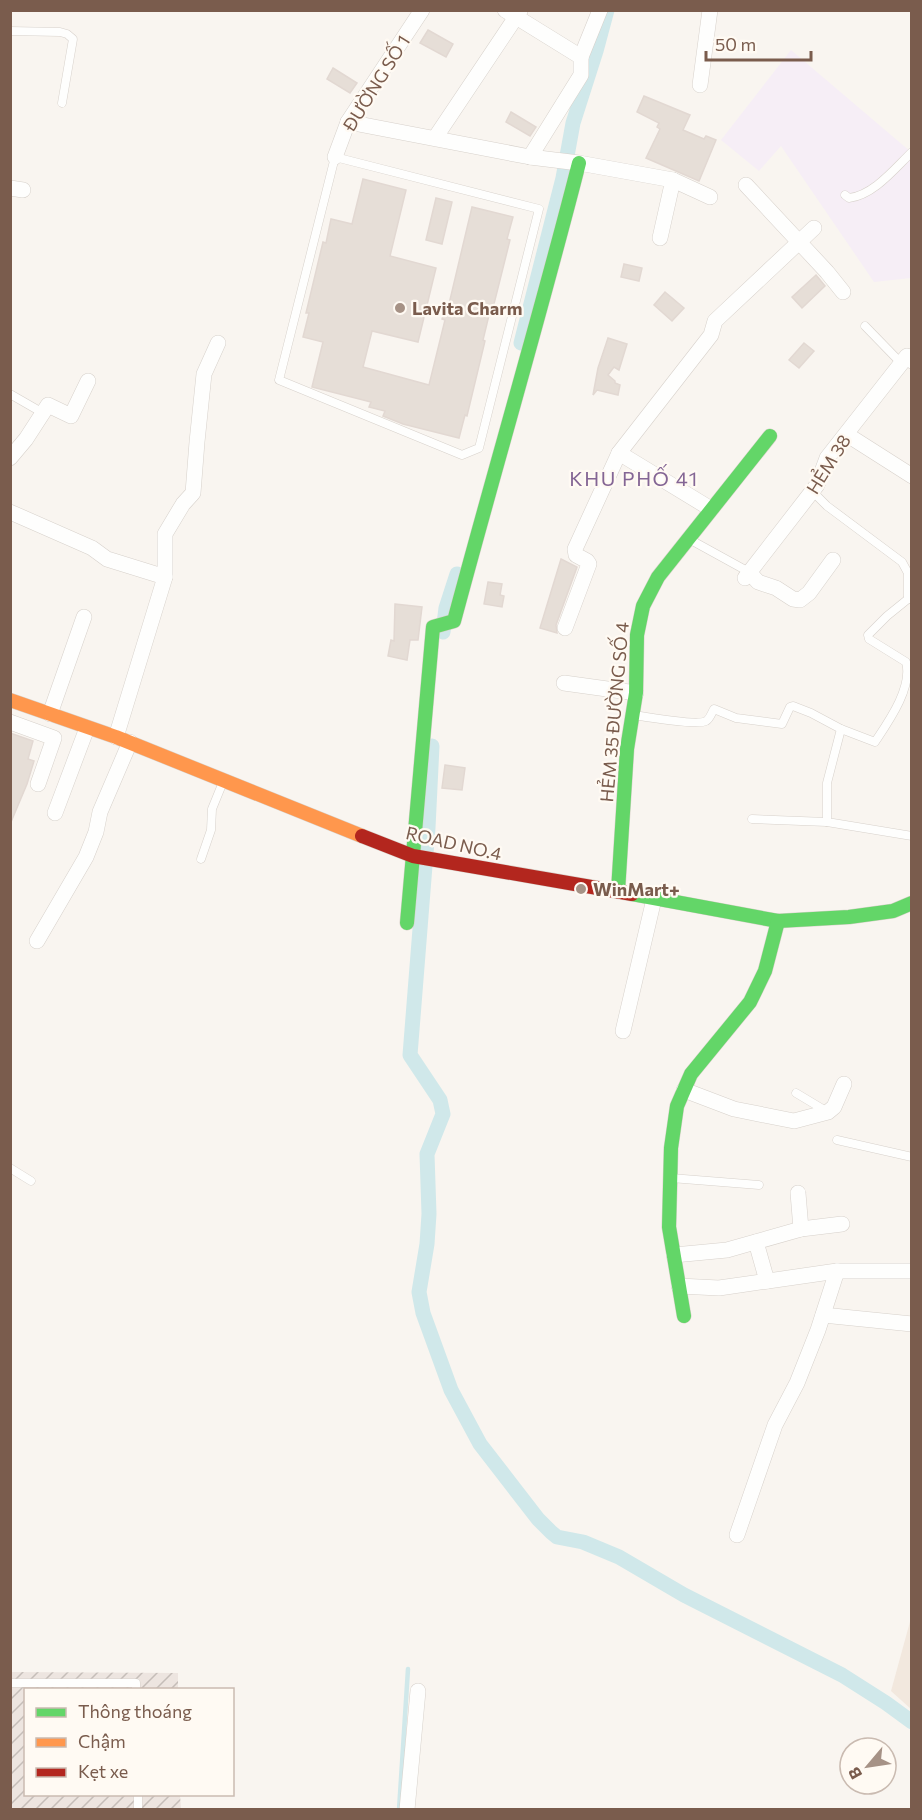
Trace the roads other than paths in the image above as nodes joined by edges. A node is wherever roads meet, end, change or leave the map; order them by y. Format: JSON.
{"nodes":[{"id":1,"x":422,"y":10,"type":"edge"},
{"id":2,"x":600,"y":10,"type":"edge"},
{"id":3,"x":710,"y":10,"type":"edge"},
{"id":4,"x":514,"y":13,"type":"edge"},
{"id":5,"x":10,"y":31,"type":"edge"},
{"id":6,"x":581,"y":57,"type":"junction"},
{"id":7,"x":700,"y":85,"type":"dead end"},
{"id":8,"x":62,"y":103,"type":"dead end"},
{"id":9,"x":348,"y":122,"type":"junction"},
{"id":10,"x":435,"y":138,"type":"junction"},
{"id":11,"x":912,"y":152,"type":"edge"},
{"id":12,"x":335,"y":157,"type":"junction"},
{"id":13,"x":530,"y":157,"type":"junction"},
{"id":14,"x":579,"y":163,"type":"junction"},
{"id":15,"x":673,"y":180,"type":"junction"},
{"id":16,"x":746,"y":185,"type":"dead end"},
{"id":17,"x":845,"y":195,"type":"dead end"},
{"id":18,"x":710,"y":198,"type":"dead end"},
{"id":19,"x":814,"y":228,"type":"dead end"},
{"id":20,"x":660,"y":238,"type":"dead end"},
{"id":21,"x":799,"y":242,"type":"junction"},
{"id":22,"x":843,"y":292,"type":"dead end"},
{"id":23,"x":865,"y":326,"type":"dead end"},
{"id":24,"x":218,"y":343,"type":"dead end"},
{"id":25,"x":906,"y":362,"type":"edge"},
{"id":26,"x":88,"y":381,"type":"dead end"},
{"id":27,"x":10,"y":394,"type":"edge"},
{"id":28,"x":43,"y":413,"type":"junction"},
{"id":29,"x":846,"y":434,"type":"junction"},
{"id":30,"x":770,"y":436,"type":"dead end"},
{"id":31,"x":619,"y":453,"type":"junction"},
{"id":32,"x":10,"y":458,"type":"edge"},
{"id":33,"x":912,"y":476,"type":"edge"},
{"id":34,"x":812,"y":491,"type":"junction"},
{"id":35,"x":711,"y":509,"type":"junction"},
{"id":36,"x":10,"y":512,"type":"edge"},
{"id":37,"x":687,"y":538,"type":"junction"},
{"id":38,"x":833,"y":560,"type":"dead end"},
{"id":39,"x":747,"y":575,"type":"junction"},
{"id":40,"x":165,"y":577,"type":"junction"},
{"id":41,"x":910,"y":599,"type":"edge"},
{"id":42,"x":84,"y":617,"type":"dead end"},
{"id":43,"x":565,"y":628,"type":"dead end"},
{"id":44,"x":564,"y":683,"type":"dead end"},
{"id":45,"x":636,"y":693,"type":"junction"},
{"id":46,"x":10,"y":700,"type":"edge"},
{"id":47,"x":50,"y":714,"type":"junction"},
{"id":48,"x":633,"y":715,"type":"junction"},
{"id":49,"x":10,"y":722,"type":"edge"},
{"id":50,"x":87,"y":728,"type":"junction"},
{"id":51,"x":841,"y":729,"type":"junction"},
{"id":52,"x":123,"y":739,"type":"junction"},
{"id":53,"x":224,"y":781,"type":"junction"},
{"id":54,"x":38,"y":784,"type":"dead end"},
{"id":55,"x":55,"y":813,"type":"dead end"},
{"id":56,"x":752,"y":819,"type":"dead end"},
{"id":57,"x":827,"y":822,"type":"junction"},
{"id":58,"x":912,"y":836,"type":"edge"},
{"id":59,"x":413,"y":856,"type":"junction"},
{"id":60,"x":201,"y":859,"type":"dead end"},
{"id":61,"x":618,"y":891,"type":"junction"},
{"id":62,"x":654,"y":899,"type":"junction"},
{"id":63,"x":912,"y":903,"type":"edge"},
{"id":64,"x":778,"y":921,"type":"junction"},
{"id":65,"x":407,"y":923,"type":"dead end"},
{"id":66,"x":37,"y":941,"type":"dead end"},
{"id":67,"x":623,"y":1031,"type":"dead end"},
{"id":68,"x":844,"y":1084,"type":"dead end"},
{"id":69,"x":684,"y":1090,"type":"junction"},
{"id":70,"x":796,"y":1093,"type":"dead end"},
{"id":71,"x":828,"y":1112,"type":"junction"},
{"id":72,"x":837,"y":1140,"type":"dead end"},
{"id":73,"x":912,"y":1157,"type":"edge"},
{"id":74,"x":10,"y":1168,"type":"edge"},
{"id":75,"x":669,"y":1178,"type":"junction"},
{"id":76,"x":31,"y":1181,"type":"dead end"},
{"id":77,"x":759,"y":1185,"type":"dead end"},
{"id":78,"x":798,"y":1193,"type":"dead end"},
{"id":79,"x":842,"y":1224,"type":"dead end"},
{"id":80,"x":801,"y":1229,"type":"junction"},
{"id":81,"x":756,"y":1242,"type":"junction"},
{"id":82,"x":674,"y":1255,"type":"junction"},
{"id":83,"x":837,"y":1271,"type":"junction"},
{"id":84,"x":912,"y":1271,"type":"edge"},
{"id":85,"x":767,"y":1281,"type":"junction"},
{"id":86,"x":679,"y":1286,"type":"junction"},
{"id":87,"x":823,"y":1315,"type":"junction"},
{"id":88,"x":684,"y":1316,"type":"dead end"},
{"id":89,"x":912,"y":1324,"type":"edge"},
{"id":90,"x":737,"y":1535,"type":"dead end"},
{"id":91,"x":10,"y":1683,"type":"edge"},
{"id":92,"x":136,"y":1688,"type":"edge"},
{"id":93,"x":418,"y":1691,"type":"dead end"},
{"id":94,"x":407,"y":1809,"type":"edge"}],
"edges":[{"from":1,"to":9,"type":"street","name":"ĐƯỜNG SỐ 1"},
{"from":2,"to":6,"type":"street"},
{"from":3,"to":7,"type":"street"},
{"from":4,"to":6,"type":"street"},
{"from":4,"to":10,"type":"street"},
{"from":5,"to":8,"type":"lane"},
{"from":6,"to":13,"type":"street"},
{"from":9,"to":10,"type":"street"},
{"from":9,"to":12,"type":"street","name":"ĐƯỜNG SỐ 1"},
{"from":10,"to":13,"type":"street"},
{"from":11,"to":17,"type":"lane"},
{"from":12,"to":12,"type":"lane"},
{"from":13,"to":14,"type":"street"},
{"from":14,"to":15,"type":"street"},
{"from":14,"to":59,"type":"street"},
{"from":15,"to":18,"type":"street"},
{"from":15,"to":20,"type":"street"},
{"from":16,"to":21,"type":"street"},
{"from":19,"to":21,"type":"street"},
{"from":21,"to":22,"type":"street"},
{"from":21,"to":31,"type":"street"},
{"from":23,"to":25,"type":"lane"},
{"from":24,"to":40,"type":"street"},
{"from":25,"to":29,"type":"street","name":"HẺM 38"},
{"from":26,"to":28,"type":"street"},
{"from":27,"to":28,"type":"lane"},
{"from":28,"to":32,"type":"street"},
{"from":29,"to":33,"type":"street"},
{"from":29,"to":34,"type":"street","name":"HẺM 38"},
{"from":30,"to":35,"type":"street","name":"HẺM 35 ĐƯỜNG SỐ 4"},
{"from":31,"to":35,"type":"street"},
{"from":31,"to":43,"type":"street"},
{"from":34,"to":39,"type":"street","name":"HẺM 38"},
{"from":34,"to":41,"type":"lane"},
{"from":35,"to":37,"type":"street","name":"HẺM 35 ĐƯỜNG SỐ 4"},
{"from":36,"to":40,"type":"street"},
{"from":37,"to":39,"type":"lane"},
{"from":37,"to":45,"type":"street","name":"HẺM 35 ĐƯỜNG SỐ 4"},
{"from":38,"to":39,"type":"street"},
{"from":40,"to":52,"type":"street"},
{"from":41,"to":51,"type":"lane"},
{"from":42,"to":47,"type":"street"},
{"from":44,"to":45,"type":"street"},
{"from":45,"to":48,"type":"street","name":"HẺM 35 ĐƯỜNG SỐ 4"},
{"from":46,"to":47,"type":"street","name":"ROAD NO.4"},
{"from":47,"to":50,"type":"street","name":"ROAD NO.4"},
{"from":48,"to":51,"type":"lane"},
{"from":48,"to":61,"type":"street","name":"HẺM 35 ĐƯỜNG SỐ 4"},
{"from":49,"to":54,"type":"street"},
{"from":50,"to":52,"type":"street","name":"ROAD NO.4"},
{"from":50,"to":55,"type":"street"},
{"from":51,"to":57,"type":"lane"},
{"from":52,"to":53,"type":"street","name":"ROAD NO.4"},
{"from":52,"to":66,"type":"street"},
{"from":53,"to":59,"type":"street","name":"ROAD NO.4"},
{"from":53,"to":60,"type":"lane"},
{"from":56,"to":57,"type":"lane"},
{"from":57,"to":58,"type":"lane"},
{"from":59,"to":61,"type":"street","name":"ROAD NO.4"},
{"from":59,"to":65,"type":"street"},
{"from":61,"to":62,"type":"street","name":"ROAD NO.4"},
{"from":62,"to":64,"type":"street","name":"ROAD NO.4"},
{"from":62,"to":67,"type":"street"},
{"from":63,"to":64,"type":"street","name":"ROAD NO.4"},
{"from":64,"to":69,"type":"street"},
{"from":68,"to":71,"type":"street"},
{"from":69,"to":71,"type":"street"},
{"from":69,"to":75,"type":"street"},
{"from":70,"to":71,"type":"lane"},
{"from":72,"to":73,"type":"lane"},
{"from":74,"to":76,"type":"lane"},
{"from":75,"to":77,"type":"lane"},
{"from":75,"to":82,"type":"street"},
{"from":78,"to":80,"type":"street"},
{"from":79,"to":80,"type":"street"},
{"from":80,"to":81,"type":"street"},
{"from":81,"to":82,"type":"street"},
{"from":81,"to":85,"type":"street"},
{"from":82,"to":86,"type":"street"},
{"from":83,"to":84,"type":"street"},
{"from":83,"to":85,"type":"street"},
{"from":83,"to":87,"type":"street"},
{"from":85,"to":86,"type":"street"},
{"from":86,"to":88,"type":"street"},
{"from":87,"to":89,"type":"street"},
{"from":87,"to":90,"type":"street"},
{"from":91,"to":92,"type":"lane"},
{"from":93,"to":94,"type":"street"}]}
